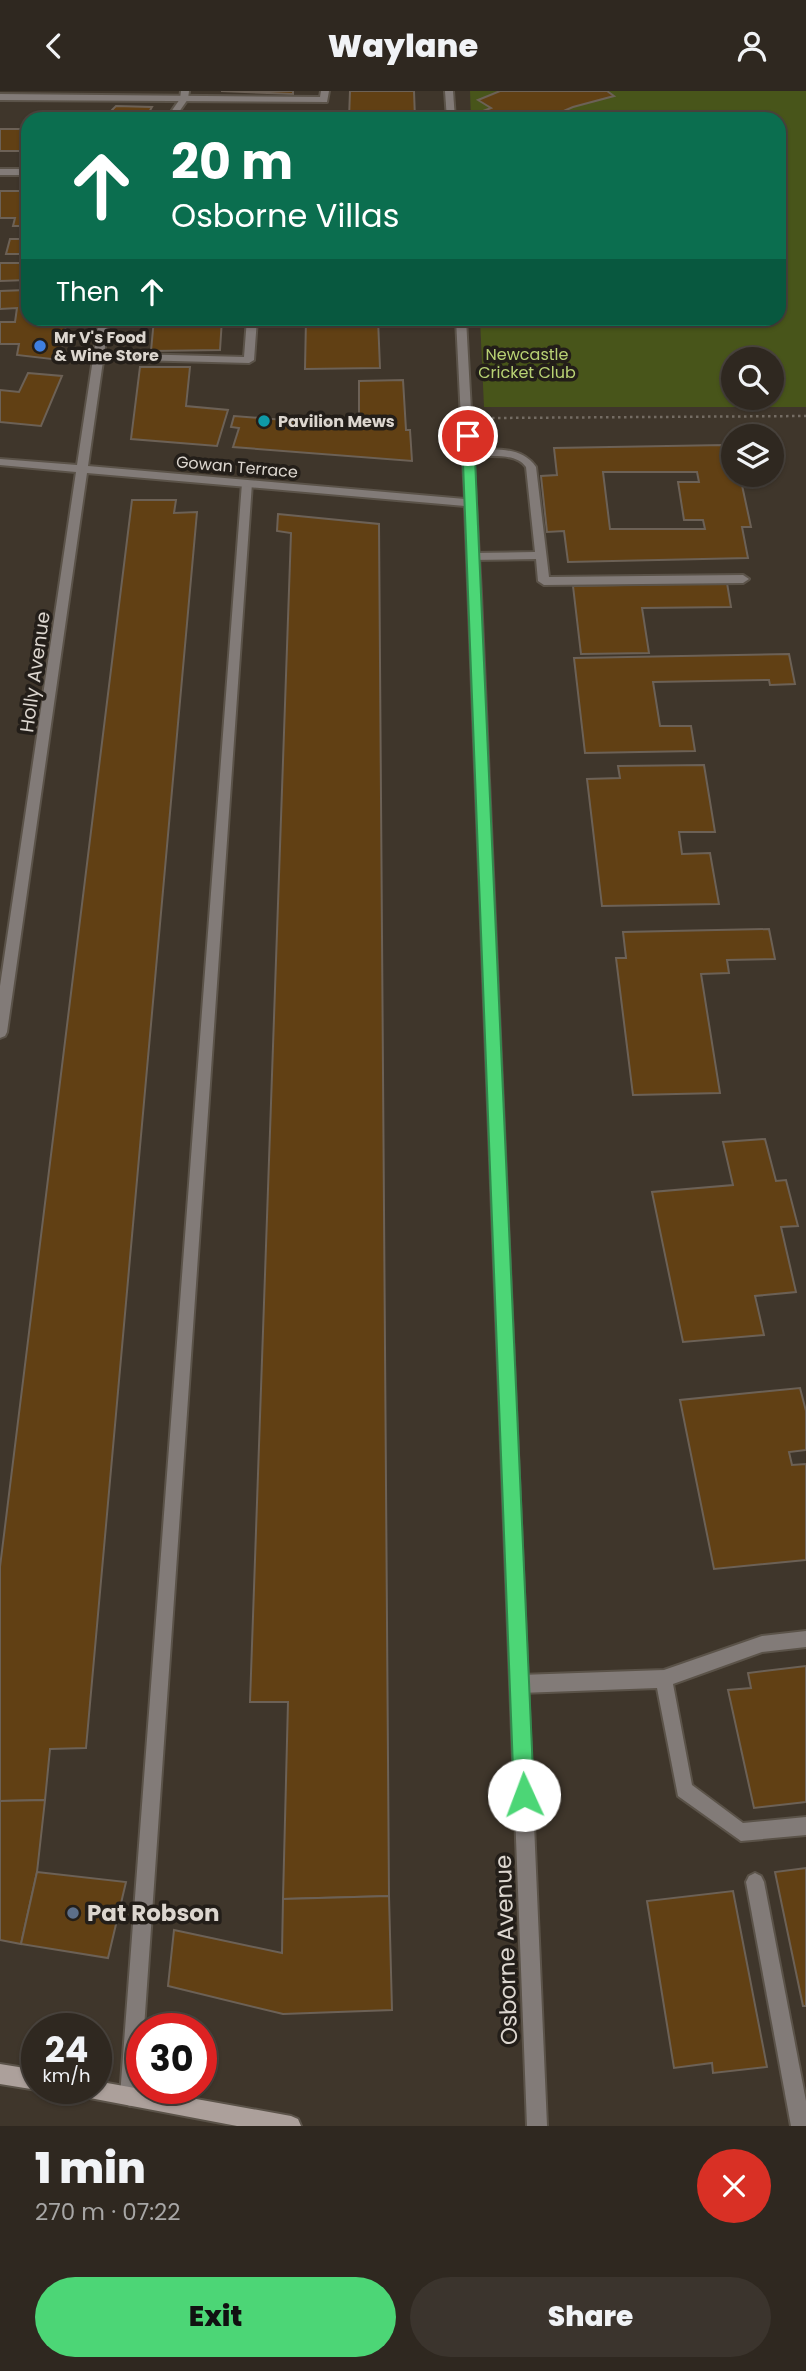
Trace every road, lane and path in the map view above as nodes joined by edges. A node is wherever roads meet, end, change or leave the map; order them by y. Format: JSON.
{"nodes":[{"id":1,"x":325,"y":91,"type":"edge"},
{"id":2,"x":449,"y":91,"type":"edge"},
{"id":3,"x":56,"y":94,"type":"edge"},
{"id":4,"x":184,"y":95,"type":"edge"},
{"id":5,"x":0,"y":97,"type":"edge"},
{"id":6,"x":174,"y":112,"type":"edge"},
{"id":7,"x":450,"y":112,"type":"edge"},
{"id":8,"x":0,"y":172,"type":"edge"},
{"id":9,"x":21,"y":172,"type":"edge"},
{"id":10,"x":103,"y":326,"type":"edge"},
{"id":11,"x":252,"y":326,"type":"edge"},
{"id":12,"x":461,"y":326,"type":"edge"},
{"id":13,"x":98,"y":356,"type":"junction"},
{"id":14,"x":806,"y":416,"type":"edge"},
{"id":15,"x":466,"y":418,"type":"junction"},
{"id":16,"x":469,"y":453,"type":"junction"},
{"id":17,"x":0,"y":462,"type":"edge"},
{"id":18,"x":82,"y":469,"type":"junction"},
{"id":19,"x":247,"y":483,"type":"junction"},
{"id":20,"x":471,"y":503,"type":"junction"},
{"id":21,"x":541,"y":555,"type":"junction"},
{"id":22,"x":474,"y":557,"type":"junction"},
{"id":23,"x":743,"y":579,"type":"dead end"},
{"id":24,"x":0,"y":1031,"type":"edge"},
{"id":25,"x":806,"y":1639,"type":"edge"},
{"id":26,"x":664,"y":1679,"type":"junction"},
{"id":27,"x":520,"y":1684,"type":"junction"},
{"id":28,"x":806,"y":1826,"type":"edge"},
{"id":29,"x":755,"y":1882,"type":"dead end"},
{"id":30,"x":136,"y":2013,"type":"edge"},
{"id":31,"x":0,"y":2074,"type":"edge"},
{"id":32,"x":21,"y":2077,"type":"edge"},
{"id":33,"x":173,"y":2104,"type":"edge"},
{"id":34,"x":290,"y":2126,"type":"edge"},
{"id":35,"x":537,"y":2126,"type":"edge"},
{"id":36,"x":801,"y":2126,"type":"edge"}],
"edges":[{"from":1,"to":4,"type":"street"},
{"from":2,"to":7,"type":"street"},
{"from":3,"to":4,"type":"street"},
{"from":3,"to":5,"type":"street"},
{"from":4,"to":6,"type":"street"},
{"from":8,"to":9,"type":"street"},
{"from":10,"to":13,"type":"street","name":"Holly Avenue"},
{"from":11,"to":13,"type":"street"},
{"from":12,"to":15,"type":"street"},
{"from":13,"to":18,"type":"street","name":"Holly Avenue"},
{"from":14,"to":15,"type":"path"},
{"from":15,"to":16,"type":"street"},
{"from":16,"to":20,"type":"street"},
{"from":16,"to":21,"type":"street"},
{"from":17,"to":18,"type":"street","name":"Gowan Terrace"},
{"from":18,"to":19,"type":"street","name":"Gowan Terrace"},
{"from":18,"to":24,"type":"street","name":"Holly Avenue"},
{"from":19,"to":20,"type":"street","name":"Gowan Terrace"},
{"from":19,"to":30,"type":"street"},
{"from":20,"to":22,"type":"street"},
{"from":21,"to":22,"type":"street"},
{"from":21,"to":23,"type":"street"},
{"from":22,"to":27,"type":"street","name":"Osborne Avenue"},
{"from":25,"to":26,"type":"street"},
{"from":26,"to":27,"type":"street"},
{"from":26,"to":28,"type":"street"},
{"from":27,"to":35,"type":"street","name":"Osborne Avenue"},
{"from":29,"to":36,"type":"street"},
{"from":31,"to":32,"type":"main road"},
{"from":33,"to":34,"type":"main road"}]}
